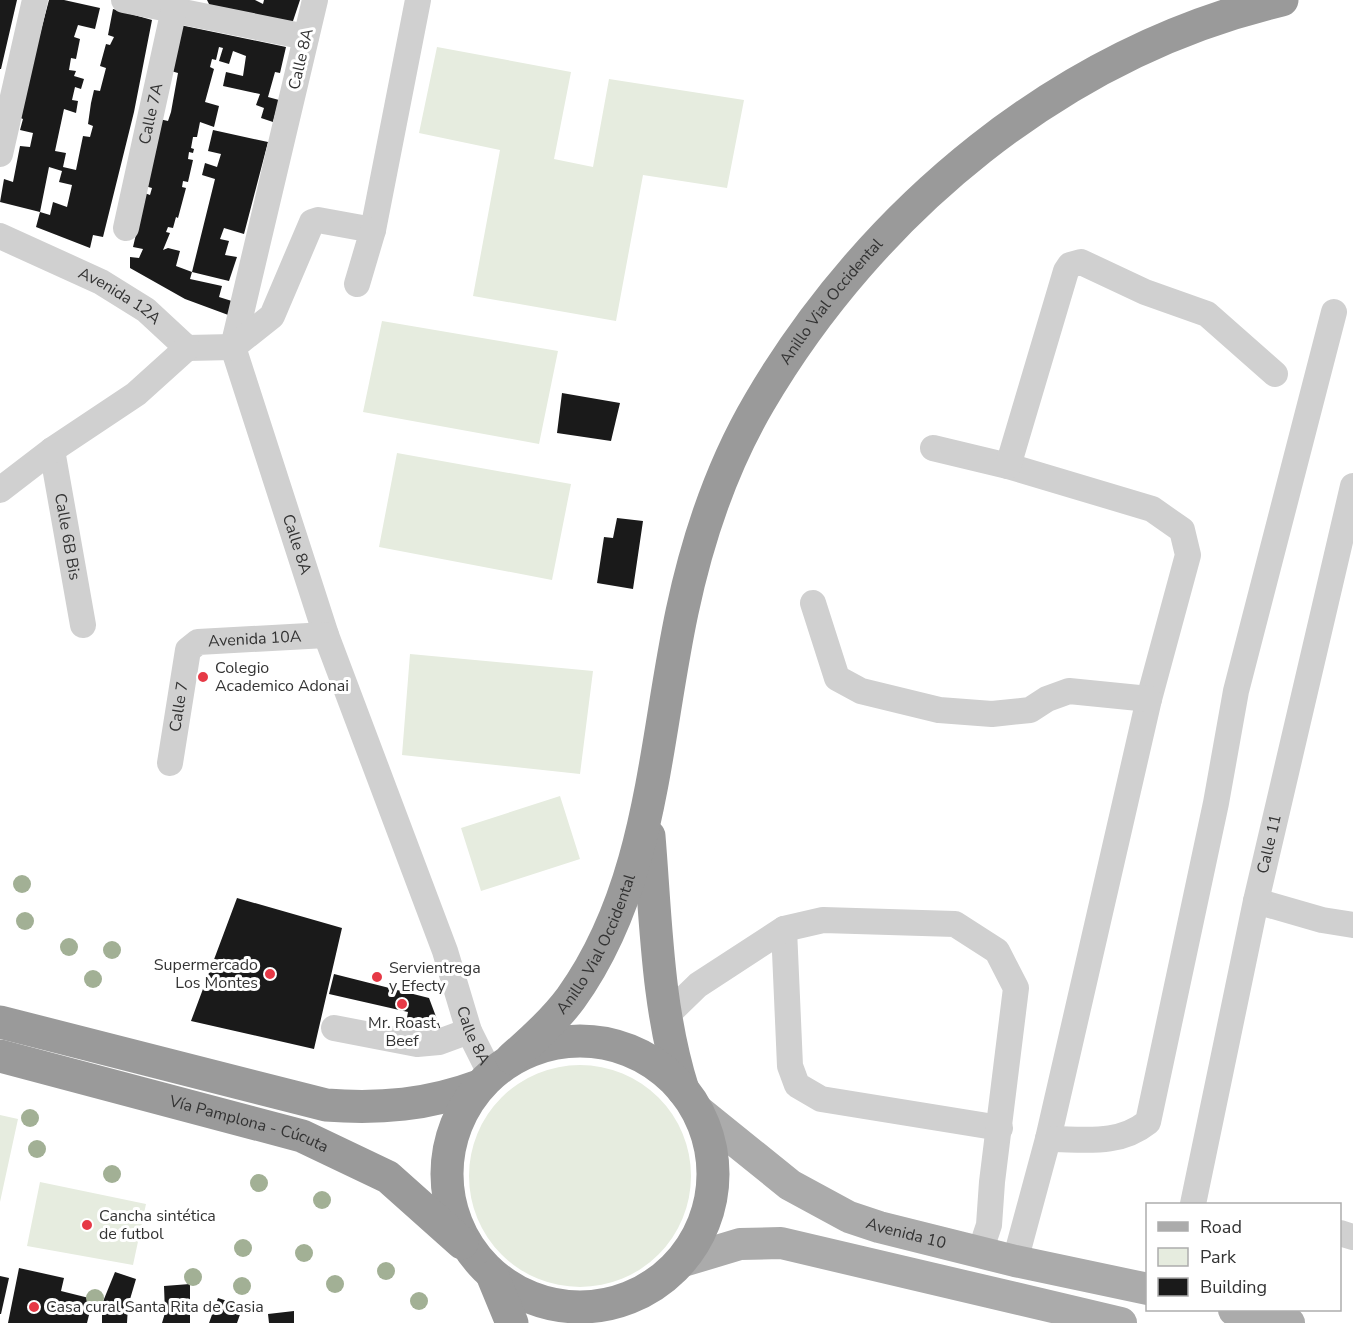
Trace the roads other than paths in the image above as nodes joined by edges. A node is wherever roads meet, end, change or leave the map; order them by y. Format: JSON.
{"nodes":[{"id":1,"x":35,"y":0,"type":"edge"},
{"id":2,"x":124,"y":0,"type":"edge"},
{"id":3,"x":315,"y":0,"type":"edge"},
{"id":4,"x":418,"y":0,"type":"edge"},
{"id":5,"x":1281,"y":0,"type":"edge"},
{"id":6,"x":174,"y":5,"type":"edge"},
{"id":7,"x":306,"y":37,"type":"junction"},
{"id":8,"x":4,"y":112,"type":"edge"},
{"id":9,"x":0,"y":154,"type":"edge"},
{"id":10,"x":126,"y":228,"type":"dead end"},
{"id":11,"x":373,"y":230,"type":"junction"},
{"id":12,"x":0,"y":236,"type":"edge"},
{"id":13,"x":357,"y":284,"type":"dead end"},
{"id":14,"x":1334,"y":312,"type":"dead end"},
{"id":15,"x":233,"y":347,"type":"junction"},
{"id":16,"x":187,"y":348,"type":"junction"},
{"id":17,"x":1275,"y":374,"type":"dead end"},
{"id":18,"x":933,"y":448,"type":"dead end"},
{"id":19,"x":52,"y":450,"type":"junction"},
{"id":20,"x":1008,"y":466,"type":"junction"},
{"id":21,"x":1353,"y":486,"type":"edge"},
{"id":22,"x":0,"y":490,"type":"edge"},
{"id":23,"x":813,"y":603,"type":"dead end"},
{"id":24,"x":82,"y":625,"type":"dead end"},
{"id":25,"x":326,"y":635,"type":"junction"},
{"id":26,"x":188,"y":650,"type":"joint"},
{"id":27,"x":1149,"y":699,"type":"junction"},
{"id":28,"x":170,"y":763,"type":"dead end"},
{"id":29,"x":647,"y":812,"type":"junction"},
{"id":30,"x":1256,"y":901,"type":"junction"},
{"id":31,"x":1353,"y":925,"type":"edge"},
{"id":32,"x":784,"y":929,"type":"junction"},
{"id":33,"x":666,"y":1016,"type":"junction"},
{"id":34,"x":0,"y":1022,"type":"edge"},
{"id":35,"x":334,"y":1028,"type":"dead end"},
{"id":36,"x":469,"y":1031,"type":"junction"},
{"id":37,"x":0,"y":1056,"type":"edge"},
{"id":38,"x":494,"y":1073,"type":"junction"},
{"id":39,"x":690,"y":1100,"type":"junction"},
{"id":40,"x":1000,"y":1128,"type":"junction"},
{"id":41,"x":1048,"y":1139,"type":"junction"},
{"id":42,"x":1193,"y":1203,"type":"edge"},
{"id":43,"x":468,"y":1248,"type":"junction"},
{"id":44,"x":980,"y":1252,"type":"junction"},
{"id":45,"x":1015,"y":1261,"type":"junction"},
{"id":46,"x":680,"y":1262,"type":"junction"},
{"id":47,"x":494,"y":1276,"type":"junction"},
{"id":48,"x":656,"y":1284,"type":"junction"},
{"id":49,"x":1146,"y":1289,"type":"edge"},
{"id":50,"x":1238,"y":1311,"type":"edge"},
{"id":51,"x":512,"y":1323,"type":"edge"},
{"id":52,"x":639,"y":1323,"type":"edge"},
{"id":53,"x":1121,"y":1323,"type":"edge"},
{"id":54,"x":1289,"y":1323,"type":"edge"}],
"edges":[{"from":1,"to":8,"type":"street"},
{"from":2,"to":6,"type":"street"},
{"from":3,"to":7,"type":"street","name":"Calle 8A"},
{"from":4,"to":11,"type":"street"},
{"from":5,"to":29,"type":"highway","name":"Anillo Vial Occidental"},
{"from":6,"to":7,"type":"street"},
{"from":6,"to":10,"type":"street","name":"Calle 7A"},
{"from":7,"to":15,"type":"street","name":"Calle 8A"},
{"from":8,"to":9,"type":"street"},
{"from":11,"to":13,"type":"street"},
{"from":11,"to":15,"type":"street"},
{"from":12,"to":16,"type":"street","name":"Avenida 12A"},
{"from":14,"to":41,"type":"street"},
{"from":15,"to":16,"type":"street"},
{"from":15,"to":25,"type":"street","name":"Calle 8A"},
{"from":16,"to":19,"type":"street"},
{"from":17,"to":20,"type":"street"},
{"from":18,"to":20,"type":"street"},
{"from":19,"to":22,"type":"street"},
{"from":19,"to":24,"type":"street","name":"Calle 6B Bis"},
{"from":20,"to":27,"type":"street"},
{"from":21,"to":30,"type":"street","name":"Calle 11"},
{"from":23,"to":27,"type":"street"},
{"from":25,"to":26,"type":"street","name":"Avenida 10A"},
{"from":25,"to":36,"type":"street","name":"Calle 8A"},
{"from":26,"to":28,"type":"street","name":"Calle 7"},
{"from":27,"to":41,"type":"street"},
{"from":29,"to":33,"type":"highway","name":"Anillo Vial Occidental"},
{"from":29,"to":38,"type":"highway","name":"Anillo Vial Occidental"},
{"from":30,"to":31,"type":"street"},
{"from":30,"to":42,"type":"street","name":"Calle 11"},
{"from":32,"to":33,"type":"street"},
{"from":32,"to":40,"type":"street"},
{"from":32,"to":40,"type":"street"},
{"from":33,"to":39,"type":"highway","name":"Anillo Vial Occidental"},
{"from":34,"to":38,"type":"highway","name":"Vía Pamplona - Cúcuta"},
{"from":35,"to":36,"type":"street"},
{"from":36,"to":38,"type":"street","name":"Calle 8A"},
{"from":37,"to":43,"type":"highway","name":"Vía Pamplona - Cúcuta"},
{"from":38,"to":39,"type":"highway","name":"Vía Pamplona - Cúcuta"},
{"from":38,"to":43,"type":"highway"},
{"from":39,"to":44,"type":"main road","name":"Avenida 10"},
{"from":39,"to":46,"type":"highway","name":"Anillo Vial Occidental"},
{"from":40,"to":44,"type":"street"},
{"from":41,"to":45,"type":"street"},
{"from":43,"to":47,"type":"highway"},
{"from":44,"to":45,"type":"main road","name":"Avenida 10"},
{"from":45,"to":49,"type":"main road","name":"Avenida 10"},
{"from":46,"to":48,"type":"highway","name":"Anillo Vial Occidental"},
{"from":46,"to":53,"type":"main road"},
{"from":47,"to":48,"type":"highway"},
{"from":47,"to":51,"type":"highway"},
{"from":48,"to":52,"type":"highway"},
{"from":50,"to":54,"type":"main road"}]}
